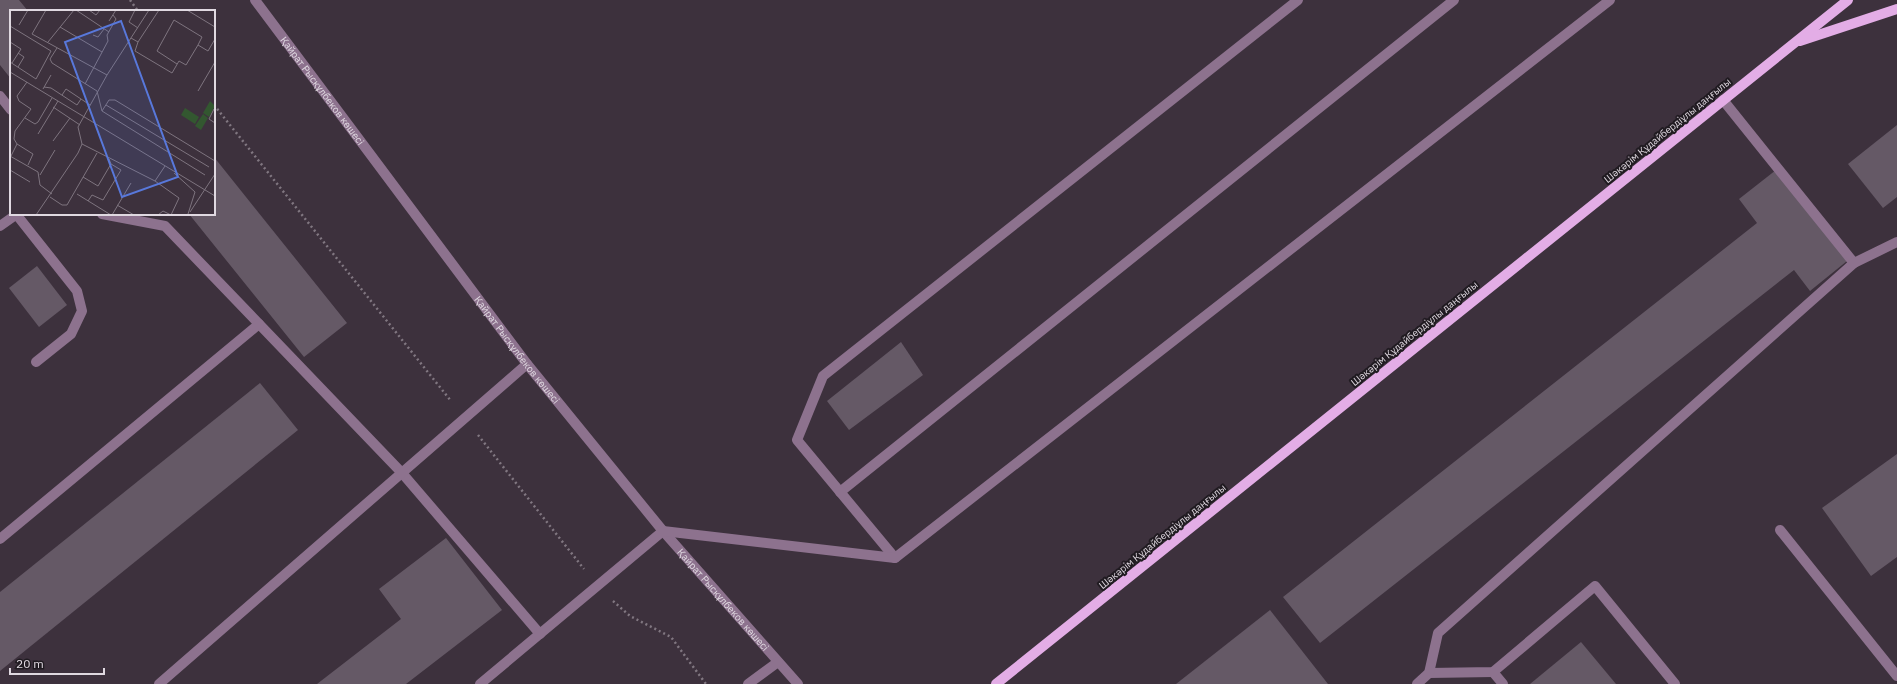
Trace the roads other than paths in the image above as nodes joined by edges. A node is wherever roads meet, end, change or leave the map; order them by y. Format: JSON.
{"nodes":[{"id":1,"x":255,"y":0,"type":"edge"},
{"id":2,"x":1298,"y":0,"type":"edge"},
{"id":3,"x":1454,"y":0,"type":"edge"},
{"id":4,"x":1610,"y":0,"type":"edge"},
{"id":5,"x":1848,"y":0,"type":"edge"},
{"id":6,"x":1897,"y":9,"type":"edge"},
{"id":7,"x":1794,"y":43,"type":"junction"},
{"id":8,"x":0,"y":96,"type":"edge"},
{"id":9,"x":1723,"y":100,"type":"junction"},
{"id":10,"x":10,"y":109,"type":"edge"},
{"id":11,"x":15,"y":215,"type":"edge"},
{"id":12,"x":17,"y":215,"type":"edge"},
{"id":13,"x":107,"y":215,"type":"edge"},
{"id":14,"x":0,"y":226,"type":"edge"},
{"id":15,"x":1897,"y":242,"type":"edge"},
{"id":16,"x":1854,"y":263,"type":"junction"},
{"id":17,"x":259,"y":324,"type":"junction"},
{"id":18,"x":36,"y":362,"type":"dead end"},
{"id":19,"x":527,"y":364,"type":"junction"},
{"id":20,"x":402,"y":473,"type":"junction"},
{"id":21,"x":840,"y":492,"type":"junction"},
{"id":22,"x":1780,"y":530,"type":"dead end"},
{"id":23,"x":663,"y":531,"type":"junction"},
{"id":24,"x":0,"y":539,"type":"edge"},
{"id":25,"x":895,"y":558,"type":"junction"},
{"id":26,"x":540,"y":634,"type":"junction"},
{"id":27,"x":778,"y":662,"type":"junction"},
{"id":28,"x":1493,"y":672,"type":"junction"},
{"id":29,"x":1429,"y":673,"type":"junction"},
{"id":30,"x":1897,"y":676,"type":"edge"},
{"id":31,"x":159,"y":684,"type":"edge"},
{"id":32,"x":480,"y":684,"type":"edge"},
{"id":33,"x":748,"y":684,"type":"edge"},
{"id":34,"x":798,"y":684,"type":"edge"},
{"id":35,"x":996,"y":684,"type":"edge"},
{"id":36,"x":1417,"y":684,"type":"edge"},
{"id":37,"x":1503,"y":684,"type":"edge"},
{"id":38,"x":1675,"y":684,"type":"edge"}],
"edges":[{"from":1,"to":19,"type":"street","name":"Қайрат Рысқұлбеков көшесі"},
{"from":2,"to":21,"type":"street"},
{"from":3,"to":21,"type":"street"},
{"from":4,"to":25,"type":"street"},
{"from":5,"to":7,"type":"main road","name":"Шәкәрім Құдайбердіұлы даңғылы"},
{"from":6,"to":7,"type":"main road"},
{"from":7,"to":9,"type":"main road","name":"Шәкәрім Құдайбердіұлы даңғылы"},
{"from":8,"to":10,"type":"street"},
{"from":9,"to":16,"type":"street"},
{"from":9,"to":35,"type":"main road","name":"Шәкәрім Құдайбердіұлы даңғылы"},
{"from":11,"to":14,"type":"street"},
{"from":12,"to":18,"type":"street"},
{"from":13,"to":17,"type":"street"},
{"from":15,"to":16,"type":"street"},
{"from":16,"to":29,"type":"street"},
{"from":17,"to":20,"type":"street"},
{"from":17,"to":24,"type":"street"},
{"from":19,"to":20,"type":"street"},
{"from":19,"to":23,"type":"street","name":"Қайрат Рысқұлбеков көшесі"},
{"from":20,"to":26,"type":"street"},
{"from":20,"to":31,"type":"street"},
{"from":21,"to":25,"type":"street"},
{"from":22,"to":30,"type":"street"},
{"from":23,"to":25,"type":"street"},
{"from":23,"to":26,"type":"street"},
{"from":23,"to":27,"type":"street","name":"Қайрат Рысқұлбеков көшесі"},
{"from":26,"to":32,"type":"street"},
{"from":27,"to":33,"type":"street"},
{"from":27,"to":34,"type":"street","name":"Қайрат Рысқұлбеков көшесі"},
{"from":28,"to":29,"type":"street"},
{"from":28,"to":37,"type":"street"},
{"from":28,"to":38,"type":"street"},
{"from":29,"to":36,"type":"street"}]}
